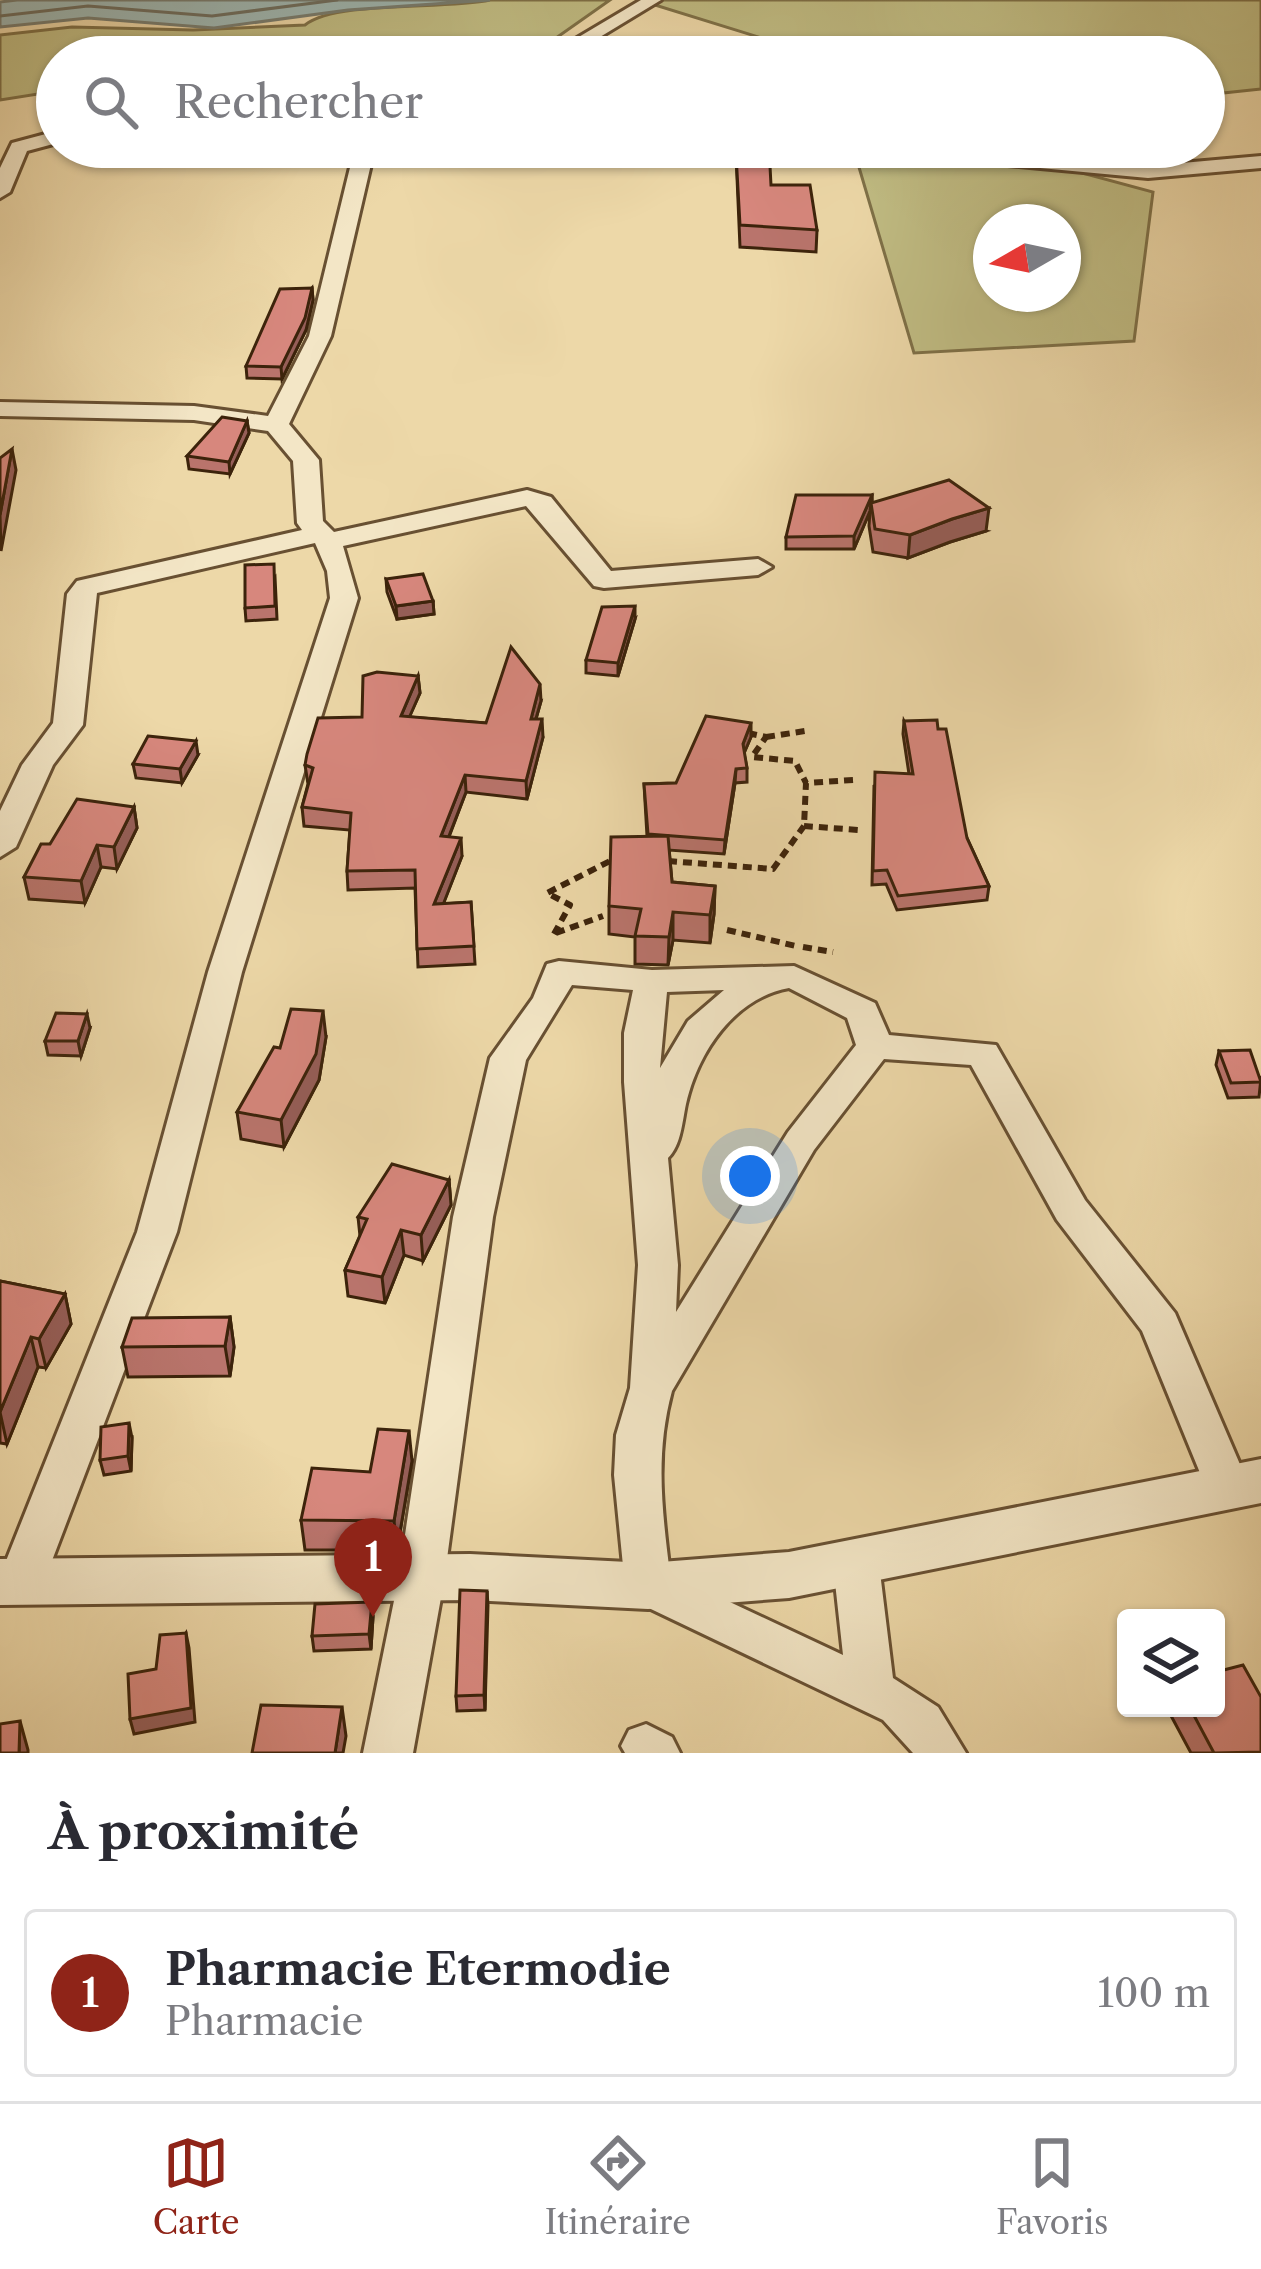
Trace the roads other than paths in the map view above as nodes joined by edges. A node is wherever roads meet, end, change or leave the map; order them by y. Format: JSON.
{"nodes":[{"id":1,"x":652,"y":0,"type":"edge"},
{"id":2,"x":590,"y":36,"type":"edge"},
{"id":3,"x":35,"y":129,"type":"joint"},
{"id":4,"x":0,"y":131,"type":"edge"},
{"id":5,"x":36,"y":141,"type":"edge"},
{"id":6,"x":19,"y":147,"type":"junction"},
{"id":7,"x":1261,"y":162,"type":"edge"},
{"id":8,"x":1225,"y":165,"type":"edge"},
{"id":9,"x":360,"y":168,"type":"edge"},
{"id":10,"x":1105,"y":168,"type":"edge"},
{"id":11,"x":1193,"y":168,"type":"edge"},
{"id":12,"x":0,"y":192,"type":"edge"},
{"id":13,"x":0,"y":409,"type":"edge"},
{"id":14,"x":276,"y":425,"type":"junction"},
{"id":15,"x":324,"y":538,"type":"junction"},
{"id":16,"x":758,"y":567,"type":"dead end"},
{"id":17,"x":0,"y":847,"type":"edge"},
{"id":18,"x":797,"y":962,"type":"junction"},
{"id":19,"x":652,"y":981,"type":"junction"},
{"id":20,"x":874,"y":1046,"type":"junction"},
{"id":21,"x":651,"y":1185,"type":"junction"},
{"id":22,"x":650,"y":1388,"type":"junction"},
{"id":23,"x":1245,"y":1485,"type":"edge"},
{"id":24,"x":856,"y":1564,"type":"junction"},
{"id":25,"x":11,"y":1581,"type":"edge"},
{"id":26,"x":421,"y":1581,"type":"junction"},
{"id":27,"x":648,"y":1586,"type":"junction"},
{"id":28,"x":870,"y":1688,"type":"junction"},
{"id":29,"x":388,"y":1753,"type":"edge"},
{"id":30,"x":940,"y":1753,"type":"edge"}],
"edges":[{"from":1,"to":2,"type":"street"},
{"from":3,"to":4,"type":"street"},
{"from":3,"to":6,"type":"street"},
{"from":5,"to":6,"type":"street"},
{"from":6,"to":12,"type":"street"},
{"from":7,"to":8,"type":"street"},
{"from":9,"to":14,"type":"street"},
{"from":10,"to":11,"type":"street"},
{"from":13,"to":14,"type":"street"},
{"from":14,"to":15,"type":"street"},
{"from":15,"to":16,"type":"street"},
{"from":15,"to":17,"type":"street"},
{"from":15,"to":25,"type":"street"},
{"from":18,"to":19,"type":"street"},
{"from":18,"to":20,"type":"street"},
{"from":18,"to":21,"type":"street"},
{"from":19,"to":21,"type":"street"},
{"from":19,"to":26,"type":"street"},
{"from":20,"to":22,"type":"street"},
{"from":20,"to":23,"type":"street"},
{"from":21,"to":22,"type":"street"},
{"from":22,"to":27,"type":"street"},
{"from":23,"to":24,"type":"street"},
{"from":24,"to":27,"type":"street"},
{"from":24,"to":28,"type":"street"},
{"from":25,"to":26,"type":"street"},
{"from":26,"to":27,"type":"street"},
{"from":26,"to":29,"type":"street"},
{"from":27,"to":28,"type":"street"},
{"from":28,"to":30,"type":"street"}]}
